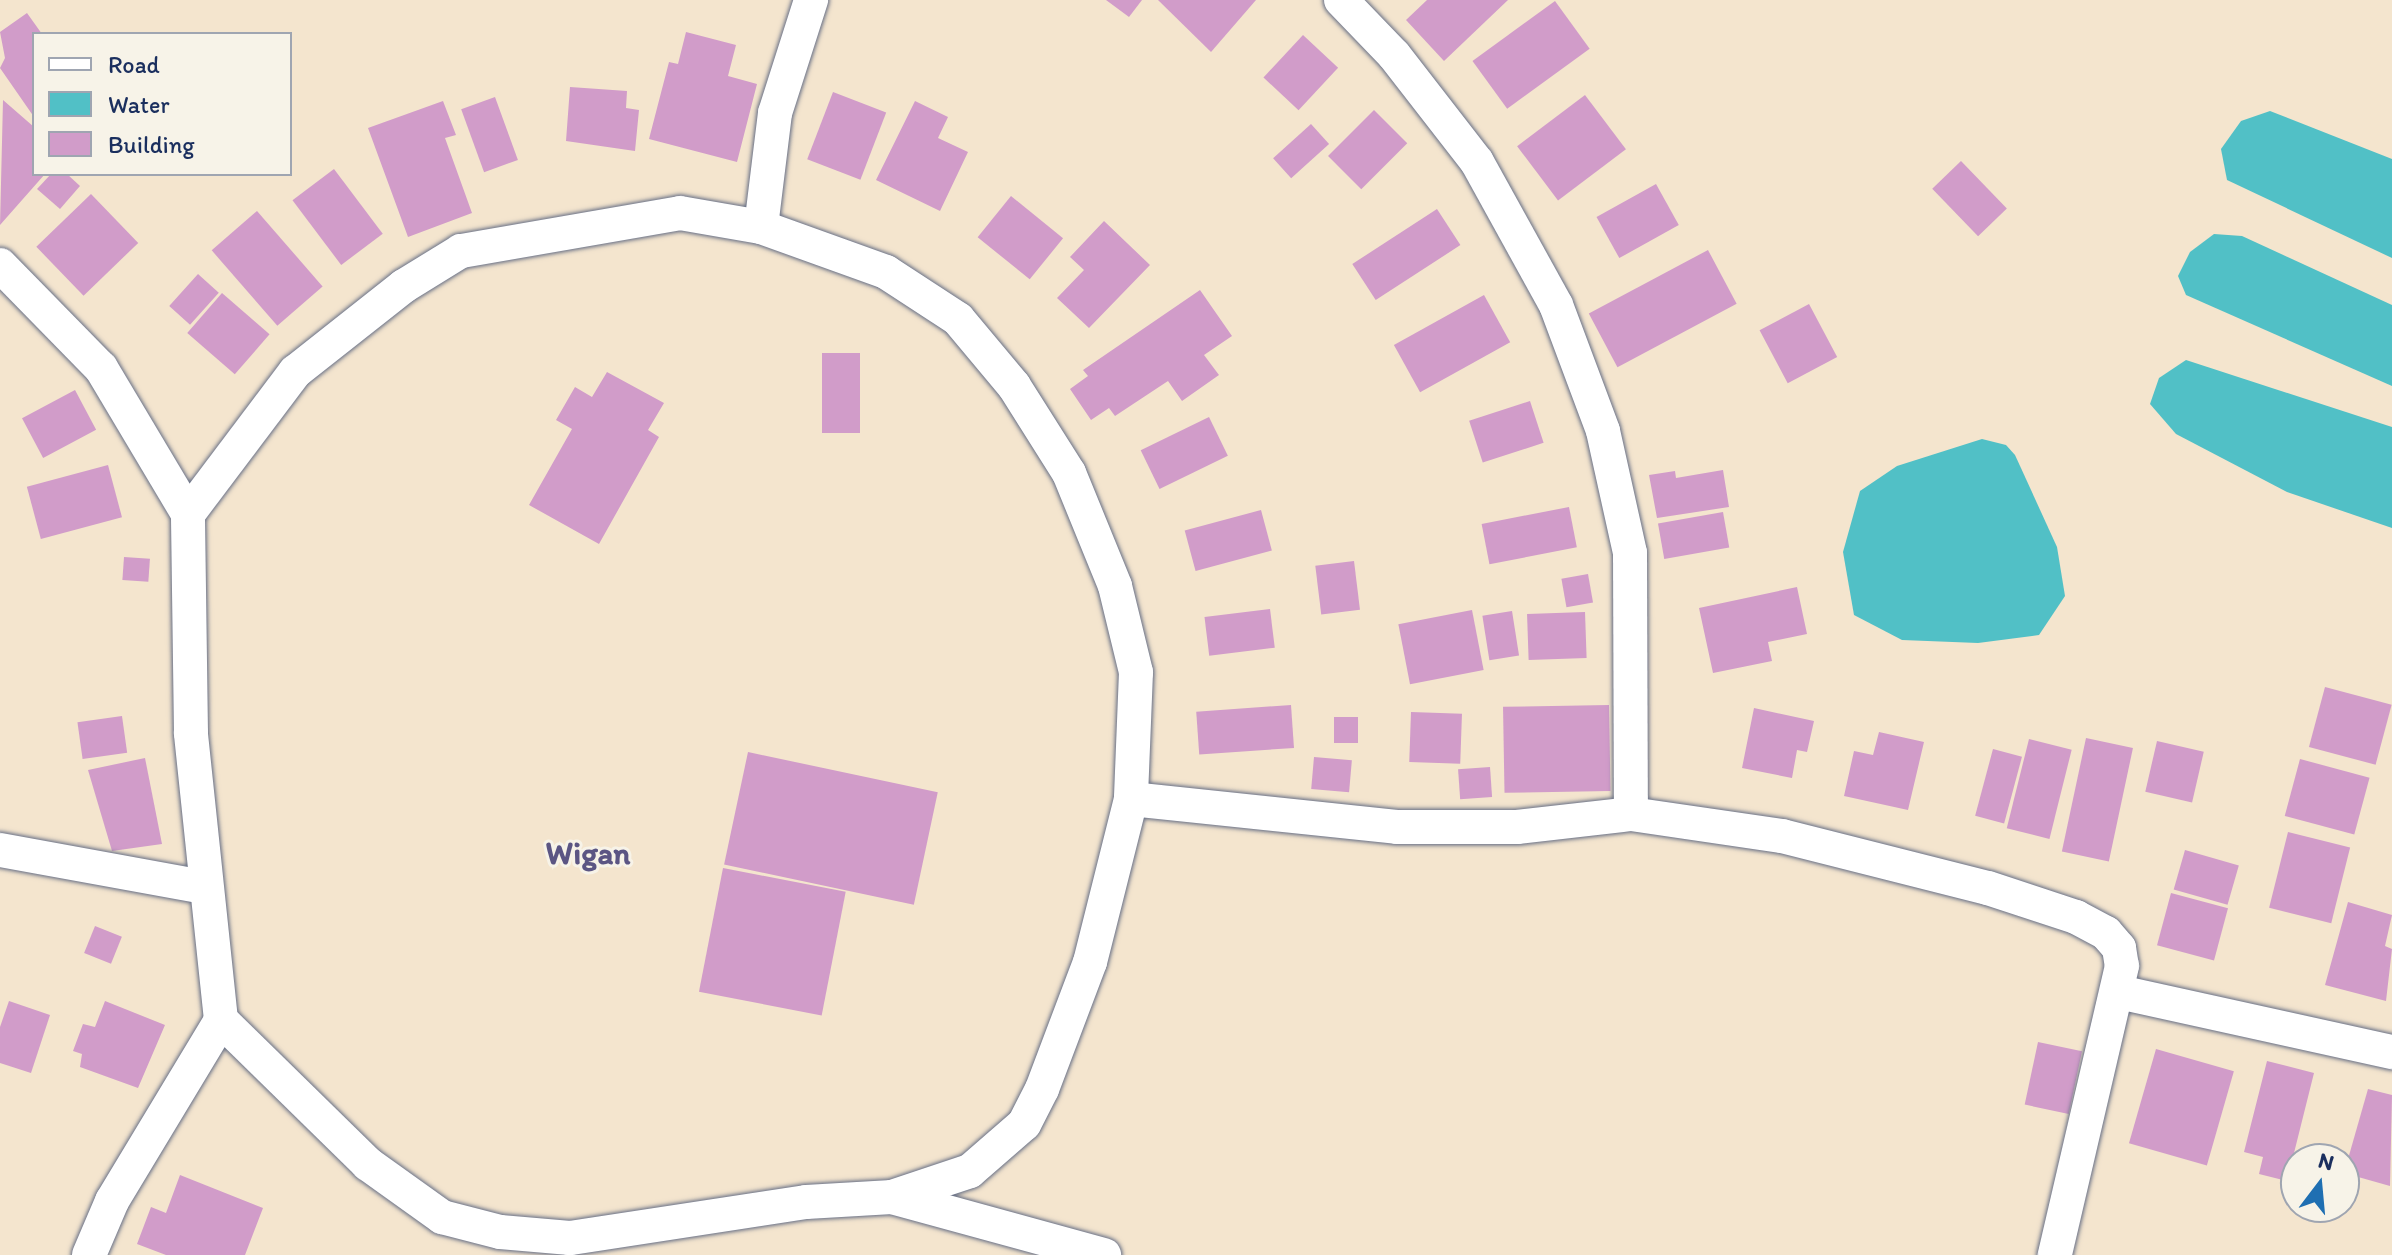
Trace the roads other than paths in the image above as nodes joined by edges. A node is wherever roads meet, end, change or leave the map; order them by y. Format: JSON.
{"nodes":[{"id":1,"x":811,"y":0,"type":"edge"},
{"id":2,"x":1341,"y":0,"type":"edge"},
{"id":3,"x":761,"y":227,"type":"junction"},
{"id":4,"x":0,"y":265,"type":"edge"},
{"id":5,"x":188,"y":514,"type":"junction"},
{"id":6,"x":1131,"y":799,"type":"junction"},
{"id":7,"x":1631,"y":814,"type":"junction"},
{"id":8,"x":0,"y":850,"type":"edge"},
{"id":9,"x":203,"y":887,"type":"junction"},
{"id":10,"x":2119,"y":992,"type":"junction"},
{"id":11,"x":221,"y":1020,"type":"junction"},
{"id":12,"x":2392,"y":1052,"type":"edge"},
{"id":13,"x":892,"y":1197,"type":"junction"},
{"id":14,"x":1040,"y":1248,"type":"edge"},
{"id":15,"x":89,"y":1255,"type":"edge"},
{"id":16,"x":1104,"y":1255,"type":"edge"},
{"id":17,"x":2055,"y":1255,"type":"edge"}],
"edges":[{"from":1,"to":3,"type":"street"},
{"from":2,"to":7,"type":"street"},
{"from":3,"to":5,"type":"street"},
{"from":3,"to":6,"type":"street"},
{"from":4,"to":5,"type":"street"},
{"from":5,"to":9,"type":"street"},
{"from":6,"to":7,"type":"street"},
{"from":6,"to":13,"type":"street"},
{"from":7,"to":10,"type":"street"},
{"from":8,"to":9,"type":"street"},
{"from":9,"to":11,"type":"street"},
{"from":10,"to":12,"type":"street"},
{"from":10,"to":17,"type":"street"},
{"from":11,"to":13,"type":"street"},
{"from":11,"to":15,"type":"street"},
{"from":13,"to":14,"type":"street"},
{"from":14,"to":16,"type":"street"}]}
